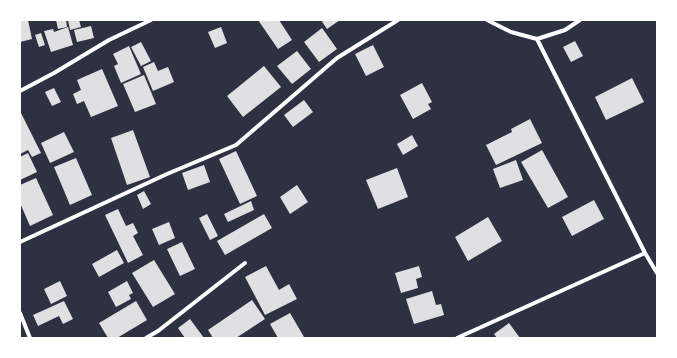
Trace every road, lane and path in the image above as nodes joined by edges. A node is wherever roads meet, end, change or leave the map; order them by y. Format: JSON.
{"nodes":[{"id":1,"x":151,"y":20,"type":"edge"},
{"id":2,"x":398,"y":20,"type":"edge"},
{"id":3,"x":488,"y":20,"type":"edge"},
{"id":4,"x":580,"y":20,"type":"edge"},
{"id":5,"x":537,"y":39,"type":"junction"},
{"id":6,"x":20,"y":91,"type":"edge"},
{"id":7,"x":20,"y":242,"type":"edge"},
{"id":8,"x":645,"y":253,"type":"junction"},
{"id":9,"x":245,"y":263,"type":"dead end"},
{"id":10,"x":657,"y":273,"type":"edge"},
{"id":11,"x":20,"y":313,"type":"edge"},
{"id":12,"x":30,"y":338,"type":"edge"},
{"id":13,"x":146,"y":338,"type":"edge"},
{"id":14,"x":457,"y":338,"type":"edge"}],
"edges":[{"from":1,"to":6,"type":"street"},
{"from":2,"to":7,"type":"street"},
{"from":3,"to":5,"type":"street"},
{"from":4,"to":5,"type":"street"},
{"from":5,"to":8,"type":"street"},
{"from":8,"to":10,"type":"street"},
{"from":8,"to":14,"type":"street"},
{"from":9,"to":13,"type":"street"},
{"from":11,"to":12,"type":"street"}]}
